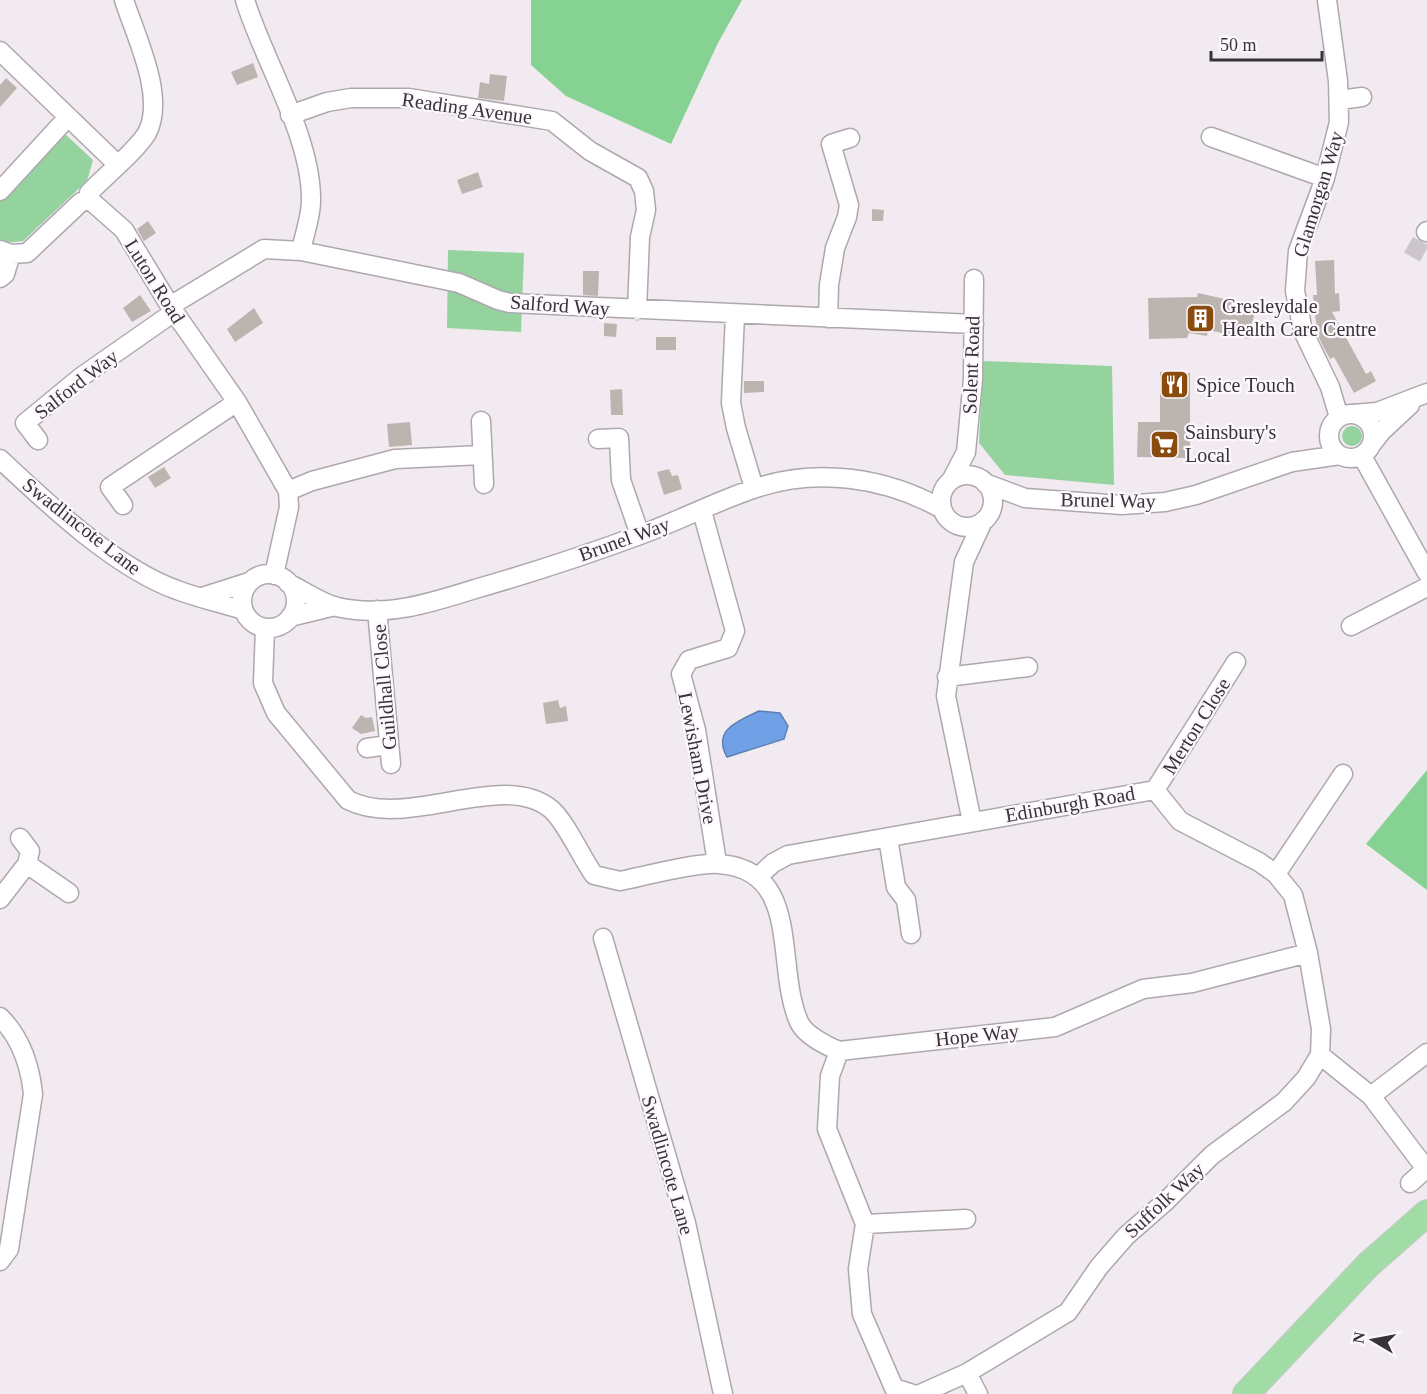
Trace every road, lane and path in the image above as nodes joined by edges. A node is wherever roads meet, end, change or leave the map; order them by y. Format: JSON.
{"nodes":[{"id":1,"x":124,"y":0,"type":"edge"},
{"id":2,"x":245,"y":0,"type":"edge"},
{"id":3,"x":1327,"y":0,"type":"edge"},
{"id":4,"x":0,"y":51,"type":"edge"},
{"id":5,"x":1362,"y":97,"type":"dead end"},
{"id":6,"x":1339,"y":100,"type":"junction"},
{"id":7,"x":291,"y":115,"type":"junction"},
{"id":8,"x":68,"y":117,"type":"junction"},
{"id":9,"x":1211,"y":136,"type":"dead end"},
{"id":10,"x":850,"y":138,"type":"dead end"},
{"id":11,"x":117,"y":164,"type":"junction"},
{"id":12,"x":1325,"y":178,"type":"junction"},
{"id":13,"x":0,"y":191,"type":"edge"},
{"id":14,"x":90,"y":200,"type":"junction"},
{"id":15,"x":301,"y":251,"type":"junction"},
{"id":16,"x":5,"y":252,"type":"edge"},
{"id":17,"x":0,"y":278,"type":"edge"},
{"id":18,"x":974,"y":279,"type":"dead end"},
{"id":19,"x":172,"y":309,"type":"junction"},
{"id":20,"x":637,"y":309,"type":"junction"},
{"id":21,"x":735,"y":315,"type":"junction"},
{"id":22,"x":828,"y":318,"type":"junction"},
{"id":23,"x":974,"y":324,"type":"junction"},
{"id":24,"x":1427,"y":393,"type":"edge"},
{"id":25,"x":237,"y":402,"type":"junction"},
{"id":26,"x":1340,"y":420,"type":"junction"},
{"id":27,"x":481,"y":421,"type":"dead end"},
{"id":28,"x":598,"y":439,"type":"dead end"},
{"id":29,"x":38,"y":440,"type":"dead end"},
{"id":30,"x":1366,"y":451,"type":"junction"},
{"id":31,"x":966,"y":452,"type":"junction"},
{"id":32,"x":482,"y":455,"type":"junction"},
{"id":33,"x":1340,"y":455,"type":"junction"},
{"id":34,"x":0,"y":459,"type":"edge"},
{"id":35,"x":1292,"y":462,"type":"junction"},
{"id":36,"x":982,"y":480,"type":"junction"},
{"id":37,"x":949,"y":482,"type":"junction"},
{"id":38,"x":484,"y":484,"type":"dead end"},
{"id":39,"x":754,"y":488,"type":"junction"},
{"id":40,"x":288,"y":491,"type":"junction"},
{"id":41,"x":912,"y":492,"type":"junction"},
{"id":42,"x":1025,"y":498,"type":"junction"},
{"id":43,"x":123,"y":506,"type":"dead end"},
{"id":44,"x":942,"y":509,"type":"junction"},
{"id":45,"x":702,"y":511,"type":"junction"},
{"id":46,"x":986,"y":518,"type":"junction"},
{"id":47,"x":955,"y":524,"type":"junction"},
{"id":48,"x":640,"y":535,"type":"junction"},
{"id":49,"x":964,"y":562,"type":"junction"},
{"id":50,"x":1427,"y":573,"type":"edge"},
{"id":51,"x":281,"y":579,"type":"junction"},
{"id":52,"x":249,"y":582,"type":"junction"},
{"id":53,"x":1427,"y":588,"type":"edge"},
{"id":54,"x":202,"y":597,"type":"junction"},
{"id":55,"x":334,"y":606,"type":"junction"},
{"id":56,"x":243,"y":610,"type":"junction"},
{"id":57,"x":377,"y":610,"type":"junction"},
{"id":58,"x":290,"y":617,"type":"junction"},
{"id":59,"x":1351,"y":626,"type":"dead end"},
{"id":60,"x":265,"y":628,"type":"junction"},
{"id":61,"x":1236,"y":662,"type":"dead end"},
{"id":62,"x":1028,"y":667,"type":"dead end"},
{"id":63,"x":947,"y":677,"type":"junction"},
{"id":64,"x":388,"y":745,"type":"junction"},
{"id":65,"x":367,"y":748,"type":"dead end"},
{"id":66,"x":391,"y":764,"type":"dead end"},
{"id":67,"x":1344,"y":774,"type":"dead end"},
{"id":68,"x":1155,"y":790,"type":"junction"},
{"id":69,"x":972,"y":822,"type":"junction"},
{"id":70,"x":20,"y":838,"type":"dead end"},
{"id":71,"x":888,"y":838,"type":"junction"},
{"id":72,"x":717,"y":863,"type":"junction"},
{"id":73,"x":27,"y":864,"type":"junction"},
{"id":74,"x":1276,"y":874,"type":"junction"},
{"id":75,"x":759,"y":876,"type":"junction"},
{"id":76,"x":69,"y":893,"type":"dead end"},
{"id":77,"x":0,"y":899,"type":"edge"},
{"id":78,"x":911,"y":934,"type":"dead end"},
{"id":79,"x":603,"y":938,"type":"dead end"},
{"id":80,"x":1308,"y":953,"type":"junction"},
{"id":81,"x":0,"y":1017,"type":"edge"},
{"id":82,"x":839,"y":1051,"type":"junction"},
{"id":83,"x":1427,"y":1053,"type":"edge"},
{"id":84,"x":1320,"y":1055,"type":"junction"},
{"id":85,"x":1371,"y":1096,"type":"junction"},
{"id":86,"x":1426,"y":1168,"type":"edge"},
{"id":87,"x":1410,"y":1183,"type":"dead end"},
{"id":88,"x":966,"y":1219,"type":"dead end"},
{"id":89,"x":1423,"y":1222,"type":"edge"},
{"id":90,"x":866,"y":1224,"type":"junction"},
{"id":91,"x":0,"y":1260,"type":"edge"},
{"id":92,"x":967,"y":1373,"type":"junction"},
{"id":93,"x":723,"y":1394,"type":"edge"},
{"id":94,"x":913,"y":1394,"type":"edge"},
{"id":95,"x":920,"y":1394,"type":"edge"},
{"id":96,"x":978,"y":1394,"type":"edge"},
{"id":97,"x":1246,"y":1394,"type":"edge"}],
"edges":[{"from":1,"to":11,"type":"street"},
{"from":2,"to":7,"type":"street"},
{"from":3,"to":6,"type":"street","name":"Glamorgan Way"},
{"from":4,"to":8,"type":"street"},
{"from":5,"to":6,"type":"street"},
{"from":6,"to":12,"type":"street","name":"Glamorgan Way"},
{"from":7,"to":15,"type":"street"},
{"from":7,"to":20,"type":"street","name":"Reading Avenue"},
{"from":8,"to":11,"type":"street"},
{"from":8,"to":13,"type":"street"},
{"from":9,"to":12,"type":"street"},
{"from":10,"to":22,"type":"street"},
{"from":11,"to":14,"type":"street"},
{"from":12,"to":26,"type":"street","name":"Glamorgan Way"},
{"from":14,"to":16,"type":"street"},
{"from":14,"to":19,"type":"street","name":"Luton Road"},
{"from":15,"to":19,"type":"street","name":"Salford Way"},
{"from":15,"to":20,"type":"street","name":"Salford Way"},
{"from":16,"to":17,"type":"street"},
{"from":18,"to":23,"type":"street","name":"Solent Road"},
{"from":19,"to":25,"type":"street","name":"Luton Road"},
{"from":19,"to":29,"type":"street","name":"Salford Way"},
{"from":20,"to":21,"type":"street","name":"Salford Way"},
{"from":21,"to":22,"type":"street","name":"Salford Way"},
{"from":21,"to":39,"type":"street"},
{"from":22,"to":23,"type":"street","name":"Salford Way"},
{"from":23,"to":31,"type":"street","name":"Solent Road"},
{"from":24,"to":26,"type":"street"},
{"from":24,"to":30,"type":"street"},
{"from":25,"to":40,"type":"street","name":"Luton Road"},
{"from":25,"to":43,"type":"street"},
{"from":26,"to":30,"type":"street"},
{"from":26,"to":33,"type":"street","name":"Glamorgan Way"},
{"from":26,"to":35,"type":"street","name":"Brunel Way"},
{"from":27,"to":32,"type":"street"},
{"from":28,"to":48,"type":"street"},
{"from":30,"to":33,"type":"street","name":"Brunel Way"},
{"from":30,"to":50,"type":"street"},
{"from":31,"to":36,"type":"street"},
{"from":31,"to":37,"type":"street","name":"Solent Road"},
{"from":32,"to":38,"type":"street"},
{"from":32,"to":40,"type":"street"},
{"from":33,"to":35,"type":"street","name":"Brunel Way"},
{"from":34,"to":54,"type":"street","name":"Swadlincote Lane"},
{"from":35,"to":42,"type":"street","name":"Brunel Way"},
{"from":36,"to":37,"type":"street"},
{"from":36,"to":42,"type":"street","name":"Brunel Way"},
{"from":36,"to":46,"type":"street"},
{"from":37,"to":41,"type":"street","name":"Brunel Way"},
{"from":37,"to":44,"type":"street"},
{"from":39,"to":41,"type":"street","name":"Brunel Way"},
{"from":39,"to":45,"type":"street","name":"Brunel Way"},
{"from":40,"to":51,"type":"street"},
{"from":41,"to":44,"type":"street","name":"Brunel Way"},
{"from":42,"to":46,"type":"street","name":"Brunel Way"},
{"from":44,"to":47,"type":"street"},
{"from":45,"to":48,"type":"street","name":"Brunel Way"},
{"from":45,"to":72,"type":"street","name":"Lewisham Drive"},
{"from":46,"to":47,"type":"street"},
{"from":46,"to":49,"type":"street"},
{"from":47,"to":49,"type":"street"},
{"from":48,"to":57,"type":"street","name":"Brunel Way"},
{"from":49,"to":63,"type":"street"},
{"from":51,"to":52,"type":"street"},
{"from":51,"to":55,"type":"street","name":"Brunel Way"},
{"from":51,"to":58,"type":"street"},
{"from":52,"to":54,"type":"street"},
{"from":52,"to":56,"type":"street"},
{"from":53,"to":59,"type":"street"},
{"from":54,"to":56,"type":"street","name":"Swadlincote Lane"},
{"from":55,"to":57,"type":"street","name":"Brunel Way"},
{"from":55,"to":58,"type":"street","name":"Brunel Way"},
{"from":56,"to":60,"type":"street"},
{"from":57,"to":64,"type":"street","name":"Guildhall Close"},
{"from":58,"to":60,"type":"street"},
{"from":60,"to":72,"type":"street"},
{"from":61,"to":68,"type":"street","name":"Merton Close"},
{"from":62,"to":63,"type":"street"},
{"from":63,"to":69,"type":"street"},
{"from":64,"to":65,"type":"street"},
{"from":64,"to":66,"type":"street","name":"Guildhall Close"},
{"from":67,"to":74,"type":"street"},
{"from":68,"to":69,"type":"street","name":"Edinburgh Road"},
{"from":68,"to":74,"type":"street","name":"Edinburgh Road"},
{"from":69,"to":71,"type":"street","name":"Edinburgh Road"},
{"from":70,"to":73,"type":"street"},
{"from":71,"to":75,"type":"street","name":"Edinburgh Road"},
{"from":71,"to":78,"type":"street"},
{"from":72,"to":75,"type":"street"},
{"from":73,"to":76,"type":"street"},
{"from":73,"to":77,"type":"street"},
{"from":74,"to":80,"type":"street","name":"Edinburgh Road"},
{"from":75,"to":82,"type":"street"},
{"from":79,"to":93,"type":"street","name":"Swadlincote Lane"},
{"from":80,"to":82,"type":"street","name":"Hope Way"},
{"from":80,"to":84,"type":"street"},
{"from":81,"to":91,"type":"street"},
{"from":82,"to":90,"type":"street"},
{"from":83,"to":85,"type":"street"},
{"from":84,"to":85,"type":"street"},
{"from":84,"to":92,"type":"street","name":"Suffolk Way"},
{"from":85,"to":86,"type":"street"},
{"from":86,"to":87,"type":"street"},
{"from":88,"to":90,"type":"street"},
{"from":89,"to":97,"type":"highway"},
{"from":90,"to":94,"type":"street"},
{"from":92,"to":95,"type":"street","name":"Suffolk Way"},
{"from":92,"to":96,"type":"street"}]}
